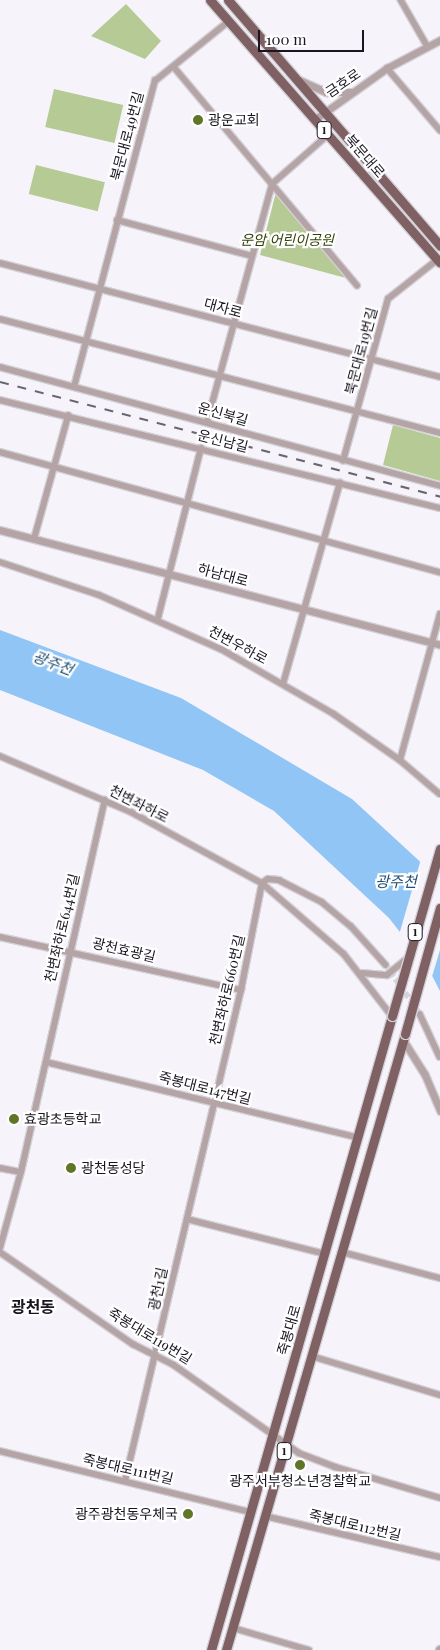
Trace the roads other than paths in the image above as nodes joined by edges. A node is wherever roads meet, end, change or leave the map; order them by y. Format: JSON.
{"nodes":[{"id":1,"x":210,"y":0,"type":"edge"},
{"id":2,"x":228,"y":0,"type":"edge"},
{"id":3,"x":401,"y":0,"type":"edge"},
{"id":4,"x":229,"y":21,"type":"junction"},
{"id":5,"x":440,"y":40,"type":"edge"},
{"id":6,"x":428,"y":47,"type":"junction"},
{"id":7,"x":174,"y":67,"type":"junction"},
{"id":8,"x":387,"y":68,"type":"junction"},
{"id":9,"x":295,"y":78,"type":"junction"},
{"id":10,"x":351,"y":92,"type":"junction"},
{"id":11,"x":324,"y":111,"type":"junction"},
{"id":12,"x":314,"y":120,"type":"junction"},
{"id":13,"x":440,"y":130,"type":"edge"},
{"id":14,"x":328,"y":135,"type":"junction"},
{"id":15,"x":272,"y":184,"type":"junction"},
{"id":16,"x":117,"y":220,"type":"junction"},
{"id":17,"x":440,"y":246,"type":"edge"},
{"id":18,"x":252,"y":256,"type":"junction"},
{"id":19,"x":439,"y":262,"type":"edge"},
{"id":20,"x":0,"y":263,"type":"edge"},
{"id":21,"x":357,"y":285,"type":"dead end"},
{"id":22,"x":99,"y":288,"type":"junction"},
{"id":23,"x":0,"y":319,"type":"edge"},
{"id":24,"x":234,"y":324,"type":"junction"},
{"id":25,"x":86,"y":340,"type":"junction"},
{"id":26,"x":372,"y":358,"type":"junction"},
{"id":27,"x":0,"y":367,"type":"edge"},
{"id":28,"x":220,"y":377,"type":"junction"},
{"id":29,"x":440,"y":377,"type":"edge"},
{"id":30,"x":74,"y":387,"type":"junction"},
{"id":31,"x":0,"y":400,"type":"edge"},
{"id":32,"x":357,"y":413,"type":"junction"},
{"id":33,"x":68,"y":416,"type":"junction"},
{"id":34,"x":207,"y":422,"type":"junction"},
{"id":35,"x":440,"y":433,"type":"edge"},
{"id":36,"x":201,"y":448,"type":"junction"},
{"id":37,"x":0,"y":452,"type":"edge"},
{"id":38,"x":344,"y":461,"type":"junction"},
{"id":39,"x":54,"y":467,"type":"junction"},
{"id":40,"x":340,"y":484,"type":"junction"},
{"id":41,"x":440,"y":486,"type":"edge"},
{"id":42,"x":187,"y":502,"type":"junction"},
{"id":43,"x":440,"y":508,"type":"edge"},
{"id":44,"x":0,"y":530,"type":"edge"},
{"id":45,"x":34,"y":539,"type":"junction"},
{"id":46,"x":323,"y":540,"type":"junction"},
{"id":47,"x":0,"y":562,"type":"edge"},
{"id":48,"x":440,"y":572,"type":"edge"},
{"id":49,"x":168,"y":573,"type":"junction"},
{"id":50,"x":303,"y":608,"type":"junction"},
{"id":51,"x":440,"y":614,"type":"edge"},
{"id":52,"x":158,"y":618,"type":"junction"},
{"id":53,"x":436,"y":644,"type":"edge"},
{"id":54,"x":283,"y":684,"type":"junction"},
{"id":55,"x":0,"y":756,"type":"edge"},
{"id":56,"x":400,"y":760,"type":"junction"},
{"id":57,"x":440,"y":794,"type":"edge"},
{"id":58,"x":105,"y":800,"type":"junction"},
{"id":59,"x":440,"y":849,"type":"edge"},
{"id":60,"x":262,"y":883,"type":"junction"},
{"id":61,"x":440,"y":908,"type":"edge"},
{"id":62,"x":0,"y":937,"type":"edge"},
{"id":63,"x":70,"y":951,"type":"junction"},
{"id":64,"x":408,"y":958,"type":"junction"},
{"id":65,"x":386,"y":965,"type":"tunnel mouth"},
{"id":66,"x":360,"y":972,"type":"junction"},
{"id":67,"x":242,"y":990,"type":"junction"},
{"id":68,"x":420,"y":1014,"type":"tunnel mouth"},
{"id":69,"x":392,"y":1016,"type":"junction"},
{"id":70,"x":404,"y":1037,"type":"junction"},
{"id":71,"x":440,"y":1058,"type":"edge"},
{"id":72,"x":46,"y":1062,"type":"junction"},
{"id":73,"x":213,"y":1102,"type":"junction"},
{"id":74,"x":440,"y":1111,"type":"edge"},
{"id":75,"x":358,"y":1138,"type":"junction"},
{"id":76,"x":0,"y":1168,"type":"edge"},
{"id":77,"x":21,"y":1172,"type":"junction"},
{"id":78,"x":187,"y":1219,"type":"junction"},
{"id":79,"x":0,"y":1248,"type":"edge"},
{"id":80,"x":0,"y":1252,"type":"edge"},
{"id":81,"x":342,"y":1252,"type":"junction"},
{"id":82,"x":325,"y":1254,"type":"junction"},
{"id":83,"x":440,"y":1278,"type":"edge"},
{"id":84,"x":311,"y":1356,"type":"junction"},
{"id":85,"x":156,"y":1357,"type":"junction"},
{"id":86,"x":440,"y":1395,"type":"edge"},
{"id":87,"x":274,"y":1434,"type":"junction"},
{"id":88,"x":286,"y":1443,"type":"junction"},
{"id":89,"x":0,"y":1451,"type":"edge"},
{"id":90,"x":125,"y":1481,"type":"junction"},
{"id":91,"x":440,"y":1498,"type":"edge"},
{"id":92,"x":250,"y":1512,"type":"junction"},
{"id":93,"x":265,"y":1516,"type":"junction"},
{"id":94,"x":440,"y":1557,"type":"edge"},
{"id":95,"x":233,"y":1628,"type":"junction"},
{"id":96,"x":211,"y":1650,"type":"edge"},
{"id":97,"x":226,"y":1650,"type":"edge"},
{"id":98,"x":309,"y":1650,"type":"edge"}],
"edges":[{"from":1,"to":4,"type":"main road","name":"북문대로","number":"1"},
{"from":2,"to":9,"type":"main road","name":"북문대로","number":"1"},
{"from":3,"to":6,"type":"street"},
{"from":4,"to":7,"type":"street","name":"북문대로49번길"},
{"from":4,"to":12,"type":"main road","name":"북문대로","number":"1"},
{"from":5,"to":6,"type":"street","name":"금호로"},
{"from":6,"to":8,"type":"street","name":"금호로"},
{"from":7,"to":15,"type":"street"},
{"from":7,"to":16,"type":"street","name":"북문대로49번길"},
{"from":8,"to":10,"type":"street","name":"금호로"},
{"from":8,"to":13,"type":"street"},
{"from":9,"to":10,"type":"street"},
{"from":9,"to":11,"type":"main road","name":"북문대로","number":"1"},
{"from":10,"to":11,"type":"street","name":"금호로"},
{"from":11,"to":12,"type":"street","name":"금호로"},
{"from":11,"to":17,"type":"main road","name":"북문대로","number":"1"},
{"from":12,"to":14,"type":"main road","name":"북문대로","number":"1"},
{"from":14,"to":15,"type":"street"},
{"from":14,"to":19,"type":"main road","name":"북문대로","number":"1"},
{"from":15,"to":18,"type":"street"},
{"from":15,"to":21,"type":"street"},
{"from":16,"to":18,"type":"street"},
{"from":16,"to":22,"type":"street","name":"북문대로49번길"},
{"from":18,"to":24,"type":"street"},
{"from":19,"to":26,"type":"street","name":"북문대로19번길"},
{"from":20,"to":22,"type":"street","name":"대자로"},
{"from":22,"to":24,"type":"street","name":"대자로"},
{"from":22,"to":25,"type":"street","name":"북문대로49번길"},
{"from":23,"to":25,"type":"street"},
{"from":24,"to":26,"type":"street","name":"대자로"},
{"from":24,"to":28,"type":"street"},
{"from":25,"to":28,"type":"street","name":"북문대로19번길"},
{"from":25,"to":30,"type":"street","name":"북문대로49번길"},
{"from":26,"to":29,"type":"street","name":"대자로"},
{"from":26,"to":32,"type":"street","name":"북문대로19번길"},
{"from":27,"to":30,"type":"street","name":"운신북길"},
{"from":28,"to":32,"type":"street","name":"북문대로19번길"},
{"from":28,"to":34,"type":"street"},
{"from":30,"to":34,"type":"street","name":"운신북길"},
{"from":31,"to":33,"type":"street","name":"운신남길"},
{"from":32,"to":35,"type":"street","name":"북문대로19번길"},
{"from":32,"to":38,"type":"street","name":"북문대로19번길"},
{"from":33,"to":36,"type":"street","name":"운신남길"},
{"from":33,"to":39,"type":"street"},
{"from":34,"to":38,"type":"street","name":"운신북길"},
{"from":36,"to":40,"type":"street","name":"운신남길"},
{"from":36,"to":42,"type":"street"},
{"from":37,"to":39,"type":"street"},
{"from":38,"to":41,"type":"street","name":"운신북길"},
{"from":39,"to":42,"type":"street"},
{"from":39,"to":45,"type":"street"},
{"from":40,"to":43,"type":"street","name":"운신남길"},
{"from":40,"to":46,"type":"street"},
{"from":42,"to":46,"type":"street"},
{"from":42,"to":49,"type":"street"},
{"from":44,"to":45,"type":"street","name":"하남대로"},
{"from":45,"to":49,"type":"street","name":"하남대로"},
{"from":46,"to":48,"type":"street"},
{"from":46,"to":50,"type":"street"},
{"from":47,"to":52,"type":"street","name":"천변우하로"},
{"from":49,"to":50,"type":"street","name":"하남대로"},
{"from":49,"to":52,"type":"street"},
{"from":50,"to":53,"type":"street","name":"하남대로"},
{"from":50,"to":54,"type":"street"},
{"from":51,"to":53,"type":"street"},
{"from":52,"to":54,"type":"street","name":"천변우하로"},
{"from":53,"to":56,"type":"street"},
{"from":54,"to":56,"type":"street","name":"천변우하로"},
{"from":55,"to":58,"type":"street","name":"천변좌하로"},
{"from":56,"to":57,"type":"street","name":"천변우하로"},
{"from":58,"to":60,"type":"street","name":"천변좌하로"},
{"from":58,"to":63,"type":"street","name":"천변좌하로644번길"},
{"from":59,"to":64,"type":"main road","number":"1","bridge":true},
{"from":60,"to":65,"type":"street","name":"천변좌하로"},
{"from":60,"to":66,"type":"street","name":"천변좌하로"},
{"from":60,"to":67,"type":"street","name":"천변좌하로660번길"},
{"from":61,"to":70,"type":"main road","number":"1","bridge":true},
{"from":62,"to":63,"type":"street","name":"광천효광길"},
{"from":63,"to":67,"type":"street","name":"광천효광길"},
{"from":63,"to":72,"type":"street","name":"천변좌하로644번길"},
{"from":64,"to":66,"type":"street"},
{"from":64,"to":69,"type":"main road","number":"1","bridge":true},
{"from":66,"to":69,"type":"street","name":"천변좌하로"},
{"from":67,"to":73,"type":"street","name":"천변좌하로660번길"},
{"from":68,"to":71,"type":"street"},
{"from":69,"to":75,"type":"main road","name":"죽봉대로","number":"1"},
{"from":70,"to":74,"type":"street"},
{"from":70,"to":81,"type":"main road","name":"죽봉대로","number":"1"},
{"from":72,"to":73,"type":"street","name":"죽봉대로147번길"},
{"from":72,"to":77,"type":"street","name":"천변좌하로644번길"},
{"from":73,"to":75,"type":"street","name":"죽봉대로147번길"},
{"from":73,"to":78,"type":"street","name":"광천1길"},
{"from":75,"to":82,"type":"main road","name":"죽봉대로","number":"1"},
{"from":76,"to":77,"type":"street"},
{"from":77,"to":79,"type":"street","name":"천변좌하로644번길"},
{"from":78,"to":82,"type":"street"},
{"from":78,"to":85,"type":"street","name":"광천1길"},
{"from":80,"to":85,"type":"street","name":"죽봉대로119번길"},
{"from":81,"to":83,"type":"street"},
{"from":81,"to":84,"type":"main road","name":"죽봉대로","number":"1"},
{"from":82,"to":87,"type":"main road","name":"죽봉대로","number":"1"},
{"from":84,"to":86,"type":"street"},
{"from":84,"to":88,"type":"main road","name":"죽봉대로","number":"1"},
{"from":85,"to":87,"type":"street","name":"죽봉대로119번길"},
{"from":85,"to":90,"type":"street","name":"광천1길"},
{"from":87,"to":88,"type":"street","name":"죽봉대로119번길"},
{"from":87,"to":92,"type":"main road","name":"죽봉대로","number":"1"},
{"from":88,"to":91,"type":"street","name":"죽봉대로119번길"},
{"from":88,"to":93,"type":"main road","name":"죽봉대로","number":"1"},
{"from":89,"to":90,"type":"street","name":"죽봉대로111번길"},
{"from":90,"to":92,"type":"street","name":"죽봉대로111번길"},
{"from":92,"to":96,"type":"main road","name":"죽봉대로","number":"1"},
{"from":93,"to":94,"type":"street","name":"죽봉대로112번길"},
{"from":93,"to":95,"type":"main road","name":"죽봉대로","number":"1"},
{"from":95,"to":97,"type":"main road","name":"죽봉대로","number":"1"},
{"from":95,"to":98,"type":"street"}]}
